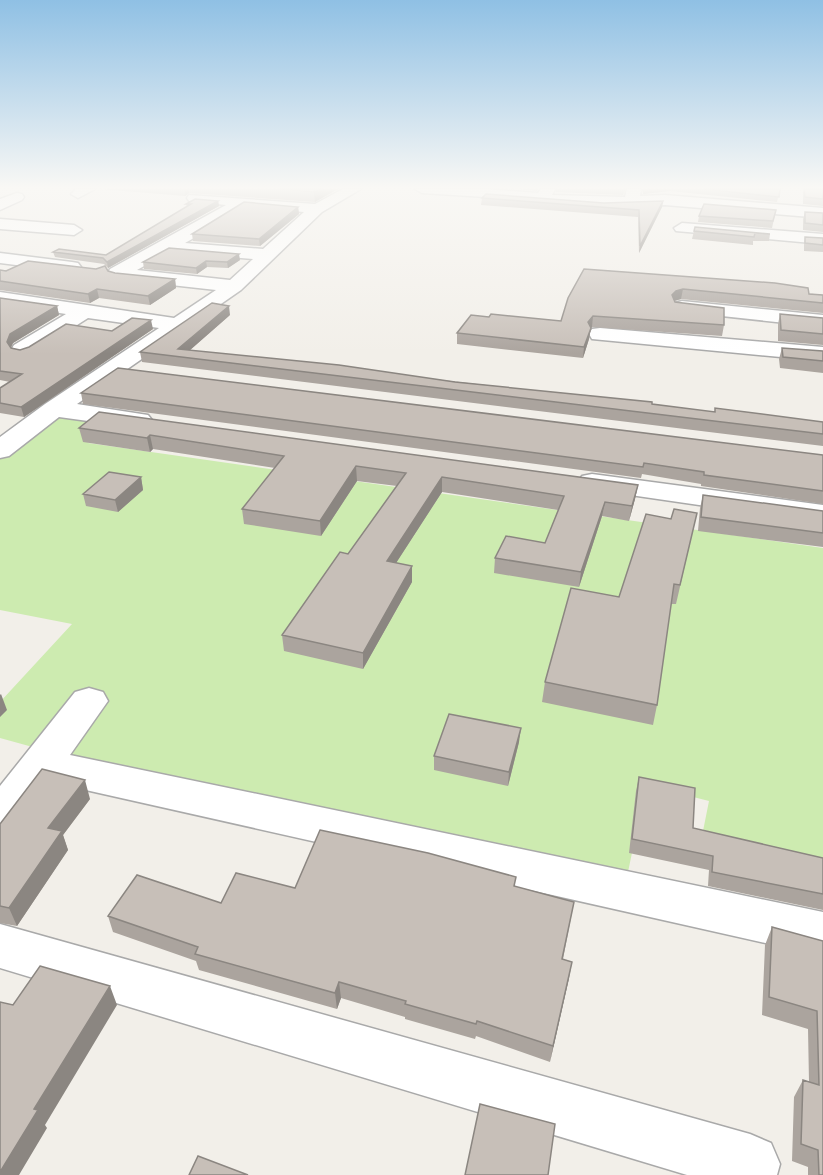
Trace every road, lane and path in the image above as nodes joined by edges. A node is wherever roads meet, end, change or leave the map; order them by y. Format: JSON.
{"nodes":[{"id":1,"x":169,"y":244,"type":"edge"},
{"id":2,"x":280,"y":244,"type":"edge"},
{"id":3,"x":165,"y":246,"type":"junction"},
{"id":4,"x":267,"y":255,"type":"junction"},
{"id":5,"x":7,"y":259,"type":"edge"},
{"id":6,"x":91,"y":272,"type":"junction"},
{"id":7,"x":117,"y":273,"type":"junction"},
{"id":8,"x":234,"y":286,"type":"junction"},
{"id":9,"x":0,"y":298,"type":"edge"},
{"id":10,"x":35,"y":304,"type":"junction"},
{"id":11,"x":682,"y":307,"type":"edge"},
{"id":12,"x":84,"y":311,"type":"junction"},
{"id":13,"x":823,"y":321,"type":"edge"},
{"id":14,"x":178,"y":325,"type":"junction"},
{"id":15,"x":600,"y":333,"type":"dead end"},
{"id":16,"x":10,"y":352,"type":"edge"},
{"id":17,"x":823,"y":354,"type":"edge"},
{"id":18,"x":113,"y":368,"type":"junction"},
{"id":19,"x":149,"y":372,"type":"edge"},
{"id":20,"x":54,"y":408,"type":"junction"},
{"id":21,"x":161,"y":423,"type":"edge"},
{"id":22,"x":0,"y":450,"type":"edge"},
{"id":23,"x":563,"y":478,"type":"edge"},
{"id":24,"x":823,"y":514,"type":"edge"},
{"id":25,"x":89,"y":701,"type":"dead end"},
{"id":26,"x":40,"y":764,"type":"junction"},
{"id":27,"x":0,"y":817,"type":"edge"},
{"id":28,"x":823,"y":934,"type":"edge"},
{"id":29,"x":0,"y":946,"type":"edge"},
{"id":30,"x":747,"y":1175,"type":"edge"}],
"edges":[{"from":1,"to":3,"type":"street"},
{"from":2,"to":4,"type":"street"},
{"from":3,"to":4,"type":"street"},
{"from":3,"to":7,"type":"street"},
{"from":4,"to":8,"type":"street"},
{"from":5,"to":6,"type":"street"},
{"from":6,"to":7,"type":"street"},
{"from":6,"to":10,"type":"street"},
{"from":7,"to":8,"type":"street"},
{"from":8,"to":14,"type":"street"},
{"from":9,"to":10,"type":"street"},
{"from":10,"to":12,"type":"street"},
{"from":11,"to":13,"type":"street"},
{"from":12,"to":14,"type":"street"},
{"from":12,"to":16,"type":"street"},
{"from":14,"to":18,"type":"street"},
{"from":15,"to":17,"type":"street"},
{"from":18,"to":19,"type":"street"},
{"from":18,"to":20,"type":"street"},
{"from":20,"to":21,"type":"street"},
{"from":20,"to":22,"type":"street"},
{"from":23,"to":24,"type":"street"},
{"from":25,"to":26,"type":"street"},
{"from":26,"to":27,"type":"street"},
{"from":26,"to":28,"type":"street"},
{"from":29,"to":30,"type":"street"}]}
